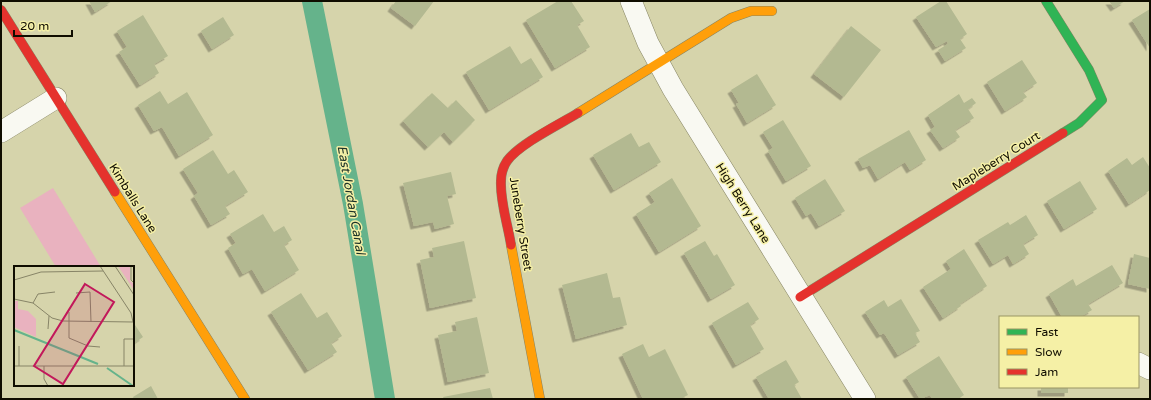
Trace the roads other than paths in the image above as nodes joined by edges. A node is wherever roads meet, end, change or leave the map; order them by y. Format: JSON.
{"nodes":[{"id":1,"x":631,"y":1,"type":"edge"},
{"id":2,"x":1046,"y":1,"type":"edge"},
{"id":3,"x":1,"y":10,"type":"edge"},
{"id":4,"x":772,"y":11,"type":"dead end"},
{"id":5,"x":658,"y":62,"type":"junction"},
{"id":6,"x":56,"y":98,"type":"junction"},
{"id":7,"x":1,"y":132,"type":"edge"},
{"id":8,"x":800,"y":297,"type":"junction"},
{"id":9,"x":1139,"y":364,"type":"edge"},
{"id":10,"x":1150,"y":369,"type":"edge"},
{"id":11,"x":245,"y":399,"type":"edge"},
{"id":12,"x":540,"y":399,"type":"edge"},
{"id":13,"x":865,"y":399,"type":"edge"}],
"edges":[{"from":1,"to":5,"type":"street","name":"High Berry Lane"},
{"from":2,"to":8,"type":"street","name":"Mapleberry Court"},
{"from":3,"to":6,"type":"street","name":"Kimballs Lane"},
{"from":4,"to":5,"type":"street","name":"Juneberry Street"},
{"from":5,"to":8,"type":"street","name":"High Berry Lane"},
{"from":5,"to":12,"type":"street","name":"Juneberry Street"},
{"from":6,"to":7,"type":"street"},
{"from":6,"to":11,"type":"street","name":"Kimballs Lane"},
{"from":8,"to":13,"type":"street","name":"High Berry Lane"},
{"from":9,"to":10,"type":"street"}]}
